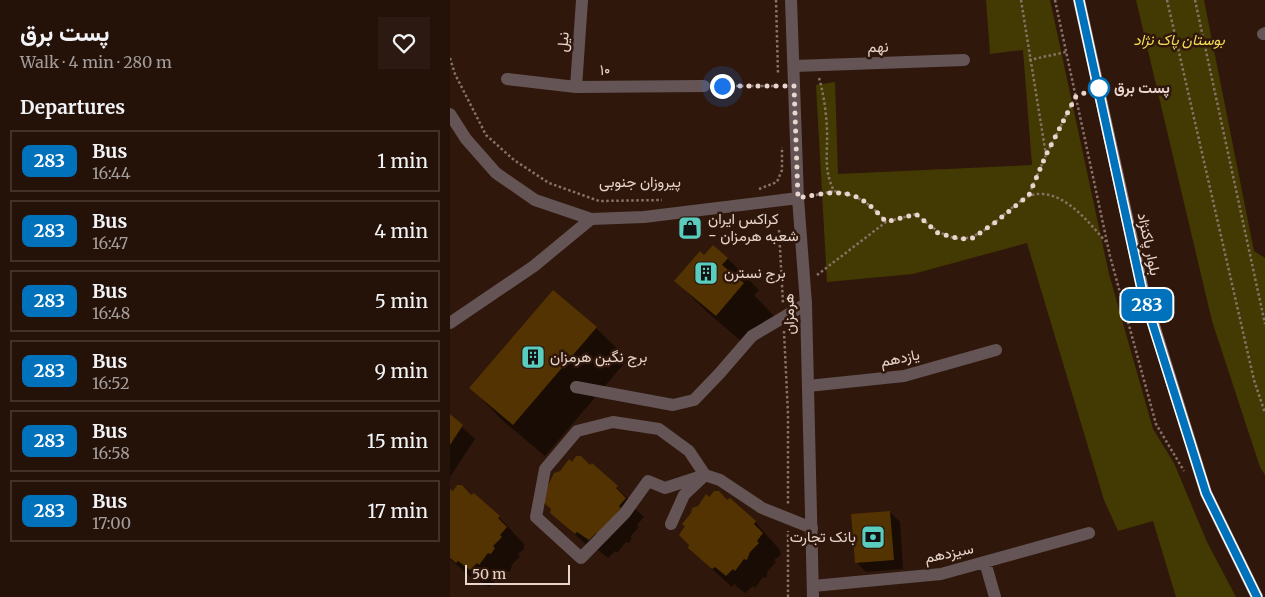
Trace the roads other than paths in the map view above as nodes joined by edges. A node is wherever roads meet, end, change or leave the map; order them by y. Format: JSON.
{"nodes":[{"id":1,"x":582,"y":0,"type":"edge"},
{"id":2,"x":791,"y":0,"type":"edge"},
{"id":3,"x":1079,"y":0,"type":"edge"},
{"id":4,"x":964,"y":60,"type":"dead end"},
{"id":5,"x":794,"y":66,"type":"junction"},
{"id":6,"x":507,"y":79,"type":"dead end"},
{"id":7,"x":704,"y":86,"type":"road end"},
{"id":8,"x":576,"y":87,"type":"junction"},
{"id":9,"x":450,"y":114,"type":"edge"},
{"id":10,"x":798,"y":198,"type":"junction"},
{"id":11,"x":591,"y":219,"type":"junction"},
{"id":12,"x":806,"y":304,"type":"junction"},
{"id":13,"x":450,"y":323,"type":"edge"},
{"id":14,"x":996,"y":350,"type":"dead end"},
{"id":15,"x":808,"y":386,"type":"junction"},
{"id":16,"x":576,"y":387,"type":"dead end"},
{"id":17,"x":705,"y":475,"type":"junction"},
{"id":18,"x":670,"y":524,"type":"dead end"},
{"id":19,"x":812,"y":528,"type":"junction"},
{"id":20,"x":1089,"y":533,"type":"dead end"},
{"id":21,"x":985,"y":562,"type":"junction"},
{"id":22,"x":813,"y":591,"type":"edge"},
{"id":23,"x":995,"y":597,"type":"edge"},
{"id":24,"x":1257,"y":597,"type":"edge"}],
"edges":[{"from":1,"to":8,"type":"street","name":"نیل"},
{"from":2,"to":5,"type":"street","name":"هرمزان"},
{"from":3,"to":24,"type":"main road","name":"بلوار پاکنژاد"},
{"from":4,"to":5,"type":"street","name":"نهم"},
{"from":5,"to":10,"type":"street","name":"هرمزان"},
{"from":6,"to":8,"type":"street","name":"۱۰"},
{"from":7,"to":8,"type":"street","name":"۱۰"},
{"from":9,"to":11,"type":"street","name":"پیروزان جنوبی"},
{"from":10,"to":11,"type":"street","name":"پیروزان جنوبی"},
{"from":10,"to":12,"type":"street","name":"هرمزان"},
{"from":11,"to":13,"type":"street"},
{"from":12,"to":15,"type":"street","name":"هرمزان"},
{"from":12,"to":16,"type":"street"},
{"from":14,"to":15,"type":"street","name":"یازدهم"},
{"from":15,"to":19,"type":"street","name":"هرمزان"},
{"from":17,"to":17,"type":"street"},
{"from":17,"to":18,"type":"street"},
{"from":17,"to":19,"type":"street"},
{"from":19,"to":22,"type":"street","name":"هرمزان"},
{"from":20,"to":21,"type":"street","name":"سیزدهم"},
{"from":21,"to":22,"type":"street","name":"سیزدهم"},
{"from":21,"to":23,"type":"street"}]}
